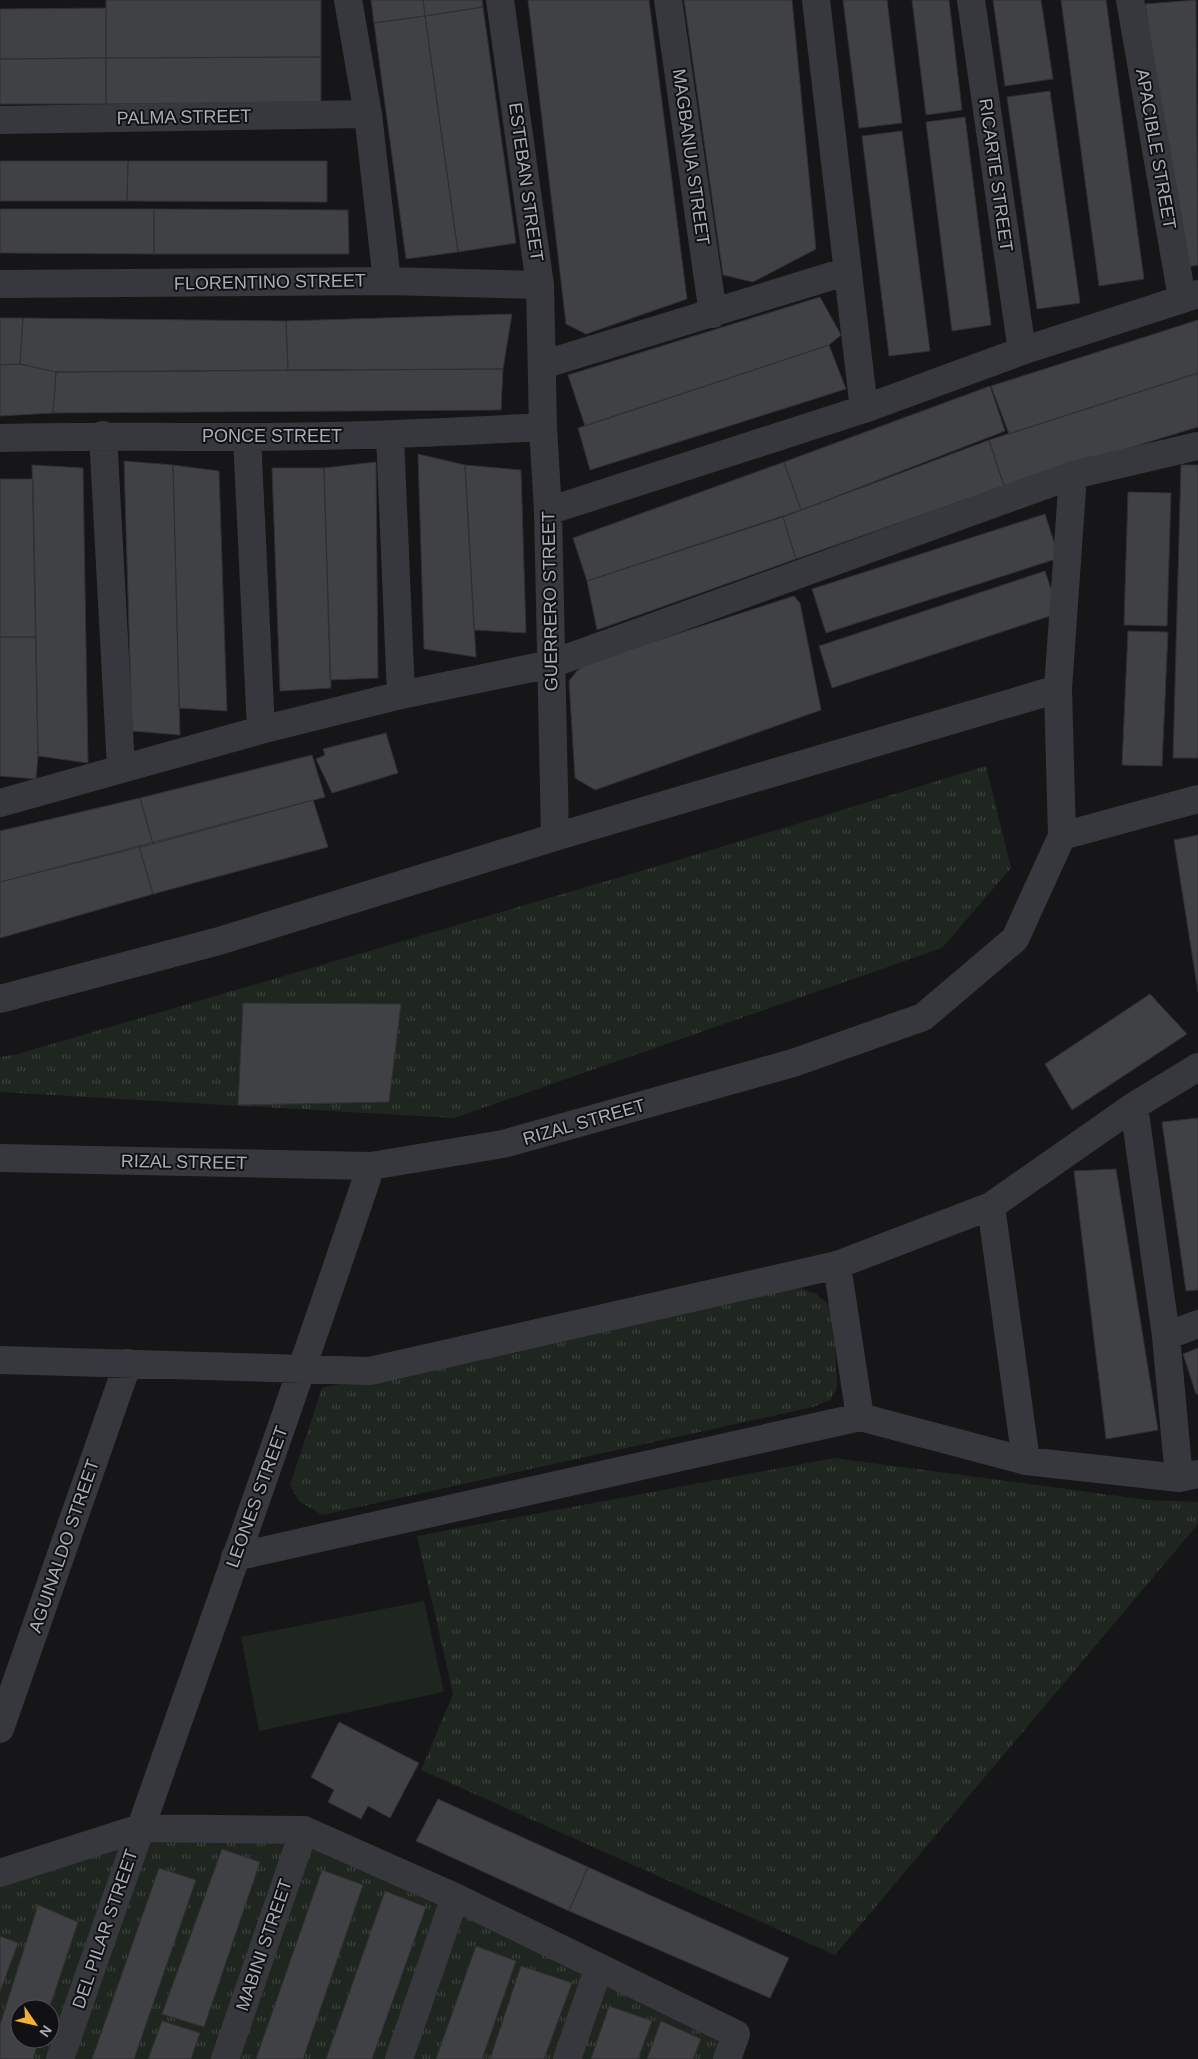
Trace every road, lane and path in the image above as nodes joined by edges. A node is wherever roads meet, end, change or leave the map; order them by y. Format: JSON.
{"nodes":[{"id":1,"x":348,"y":0,"type":"edge"},
{"id":2,"x":500,"y":0,"type":"edge"},
{"id":3,"x":668,"y":0,"type":"edge"},
{"id":4,"x":816,"y":0,"type":"edge"},
{"id":5,"x":970,"y":0,"type":"edge"},
{"id":6,"x":1130,"y":0,"type":"edge"},
{"id":7,"x":368,"y":114,"type":"junction"},
{"id":8,"x":0,"y":120,"type":"edge"},
{"id":9,"x":848,"y":271,"type":"junction"},
{"id":10,"x":388,"y":281,"type":"junction"},
{"id":11,"x":0,"y":284,"type":"edge"},
{"id":12,"x":540,"y":285,"type":"junction"},
{"id":13,"x":1190,"y":296,"type":"edge"},
{"id":14,"x":713,"y":314,"type":"junction"},
{"id":15,"x":1022,"y":351,"type":"junction"},
{"id":16,"x":542,"y":365,"type":"junction"},
{"id":17,"x":864,"y":409,"type":"junction"},
{"id":18,"x":543,"y":427,"type":"junction"},
{"id":19,"x":103,"y":435,"type":"junction"},
{"id":20,"x":390,"y":435,"type":"junction"},
{"id":21,"x":247,"y":437,"type":"junction"},
{"id":22,"x":0,"y":438,"type":"edge"},
{"id":23,"x":1198,"y":446,"type":"edge"},
{"id":24,"x":1073,"y":475,"type":"junction"},
{"id":25,"x":548,"y":511,"type":"junction"},
{"id":26,"x":551,"y":664,"type":"junction"},
{"id":27,"x":1058,"y":688,"type":"junction"},
{"id":28,"x":401,"y":695,"type":"junction"},
{"id":29,"x":260,"y":730,"type":"junction"},
{"id":30,"x":121,"y":768,"type":"junction"},
{"id":31,"x":1198,"y":799,"type":"edge"},
{"id":32,"x":0,"y":803,"type":"edge"},
{"id":33,"x":1062,"y":836,"type":"junction"},
{"id":34,"x":555,"y":837,"type":"junction"},
{"id":35,"x":0,"y":999,"type":"edge"},
{"id":36,"x":1198,"y":1067,"type":"edge"},
{"id":37,"x":1134,"y":1106,"type":"junction"},
{"id":38,"x":0,"y":1158,"type":"edge"},
{"id":39,"x":371,"y":1166,"type":"junction"},
{"id":40,"x":991,"y":1206,"type":"junction"},
{"id":41,"x":837,"y":1264,"type":"junction"},
{"id":42,"x":1198,"y":1324,"type":"edge"},
{"id":43,"x":1166,"y":1336,"type":"junction"},
{"id":44,"x":0,"y":1360,"type":"edge"},
{"id":45,"x":128,"y":1362,"type":"junction"},
{"id":46,"x":303,"y":1370,"type":"junction"},
{"id":47,"x":860,"y":1417,"type":"junction"},
{"id":48,"x":1026,"y":1462,"type":"junction"},
{"id":49,"x":1189,"y":1476,"type":"edge"},
{"id":50,"x":235,"y":1557,"type":"junction"},
{"id":51,"x":0,"y":1730,"type":"edge"},
{"id":52,"x":140,"y":1828,"type":"junction"},
{"id":53,"x":304,"y":1830,"type":"junction"},
{"id":54,"x":0,"y":1873,"type":"edge"},
{"id":55,"x":455,"y":1897,"type":"junction"},
{"id":56,"x":599,"y":1967,"type":"junction"},
{"id":57,"x":60,"y":2059,"type":"edge"},
{"id":58,"x":224,"y":2059,"type":"edge"},
{"id":59,"x":399,"y":2059,"type":"edge"},
{"id":60,"x":567,"y":2059,"type":"edge"},
{"id":61,"x":727,"y":2059,"type":"edge"}],
"edges":[{"from":1,"to":7,"type":"street"},
{"from":2,"to":12,"type":"street","name":"ESTEBAN STREET"},
{"from":3,"to":14,"type":"street","name":"MAGBANUA STREET"},
{"from":4,"to":9,"type":"street"},
{"from":5,"to":15,"type":"street","name":"RICARTE STREET"},
{"from":6,"to":13,"type":"street","name":"APACIBLE STREET"},
{"from":7,"to":8,"type":"street","name":"PALMA STREET"},
{"from":7,"to":10,"type":"street"},
{"from":9,"to":14,"type":"street"},
{"from":9,"to":17,"type":"street"},
{"from":10,"to":11,"type":"street","name":"FLORENTINO STREET"},
{"from":10,"to":12,"type":"street","name":"FLORENTINO STREET"},
{"from":12,"to":16,"type":"street","name":"ESTEBAN STREET"},
{"from":13,"to":15,"type":"street"},
{"from":14,"to":16,"type":"street"},
{"from":15,"to":17,"type":"street"},
{"from":16,"to":18,"type":"street","name":"GUERRERO STREET"},
{"from":17,"to":25,"type":"street"},
{"from":18,"to":20,"type":"street","name":"PONCE STREET"},
{"from":18,"to":25,"type":"street","name":"GUERRERO STREET"},
{"from":19,"to":21,"type":"street","name":"PONCE STREET"},
{"from":19,"to":22,"type":"street","name":"PONCE STREET"},
{"from":19,"to":30,"type":"street"},
{"from":20,"to":21,"type":"street","name":"PONCE STREET"},
{"from":20,"to":28,"type":"street"},
{"from":21,"to":29,"type":"street"},
{"from":23,"to":24,"type":"street"},
{"from":24,"to":26,"type":"street"},
{"from":24,"to":27,"type":"street"},
{"from":25,"to":26,"type":"street","name":"GUERRERO STREET"},
{"from":26,"to":28,"type":"street"},
{"from":26,"to":34,"type":"street","name":"GUERRERO STREET"},
{"from":27,"to":33,"type":"street"},
{"from":27,"to":34,"type":"street"},
{"from":28,"to":29,"type":"street"},
{"from":29,"to":30,"type":"street"},
{"from":30,"to":32,"type":"street"},
{"from":31,"to":33,"type":"street"},
{"from":33,"to":39,"type":"street","name":"RIZAL STREET"},
{"from":34,"to":35,"type":"street"},
{"from":36,"to":37,"type":"street"},
{"from":37,"to":40,"type":"street"},
{"from":37,"to":43,"type":"street"},
{"from":38,"to":39,"type":"street","name":"RIZAL STREET"},
{"from":39,"to":46,"type":"street","name":"LEONES STREET"},
{"from":40,"to":41,"type":"street"},
{"from":40,"to":48,"type":"street"},
{"from":41,"to":46,"type":"street"},
{"from":41,"to":47,"type":"street"},
{"from":42,"to":43,"type":"street"},
{"from":43,"to":49,"type":"street"},
{"from":44,"to":45,"type":"street"},
{"from":45,"to":46,"type":"street"},
{"from":45,"to":51,"type":"street","name":"AGUINALDO STREET"},
{"from":46,"to":50,"type":"street","name":"LEONES STREET"},
{"from":47,"to":48,"type":"street"},
{"from":47,"to":50,"type":"street"},
{"from":48,"to":49,"type":"street"},
{"from":50,"to":52,"type":"street","name":"LEONES STREET"},
{"from":52,"to":53,"type":"street"},
{"from":52,"to":54,"type":"street"},
{"from":52,"to":57,"type":"street","name":"DEL PILAR STREET"},
{"from":53,"to":55,"type":"street"},
{"from":53,"to":58,"type":"street","name":"MABINI STREET"},
{"from":55,"to":56,"type":"street"},
{"from":55,"to":59,"type":"street"},
{"from":56,"to":60,"type":"street"},
{"from":56,"to":61,"type":"street"}]}
